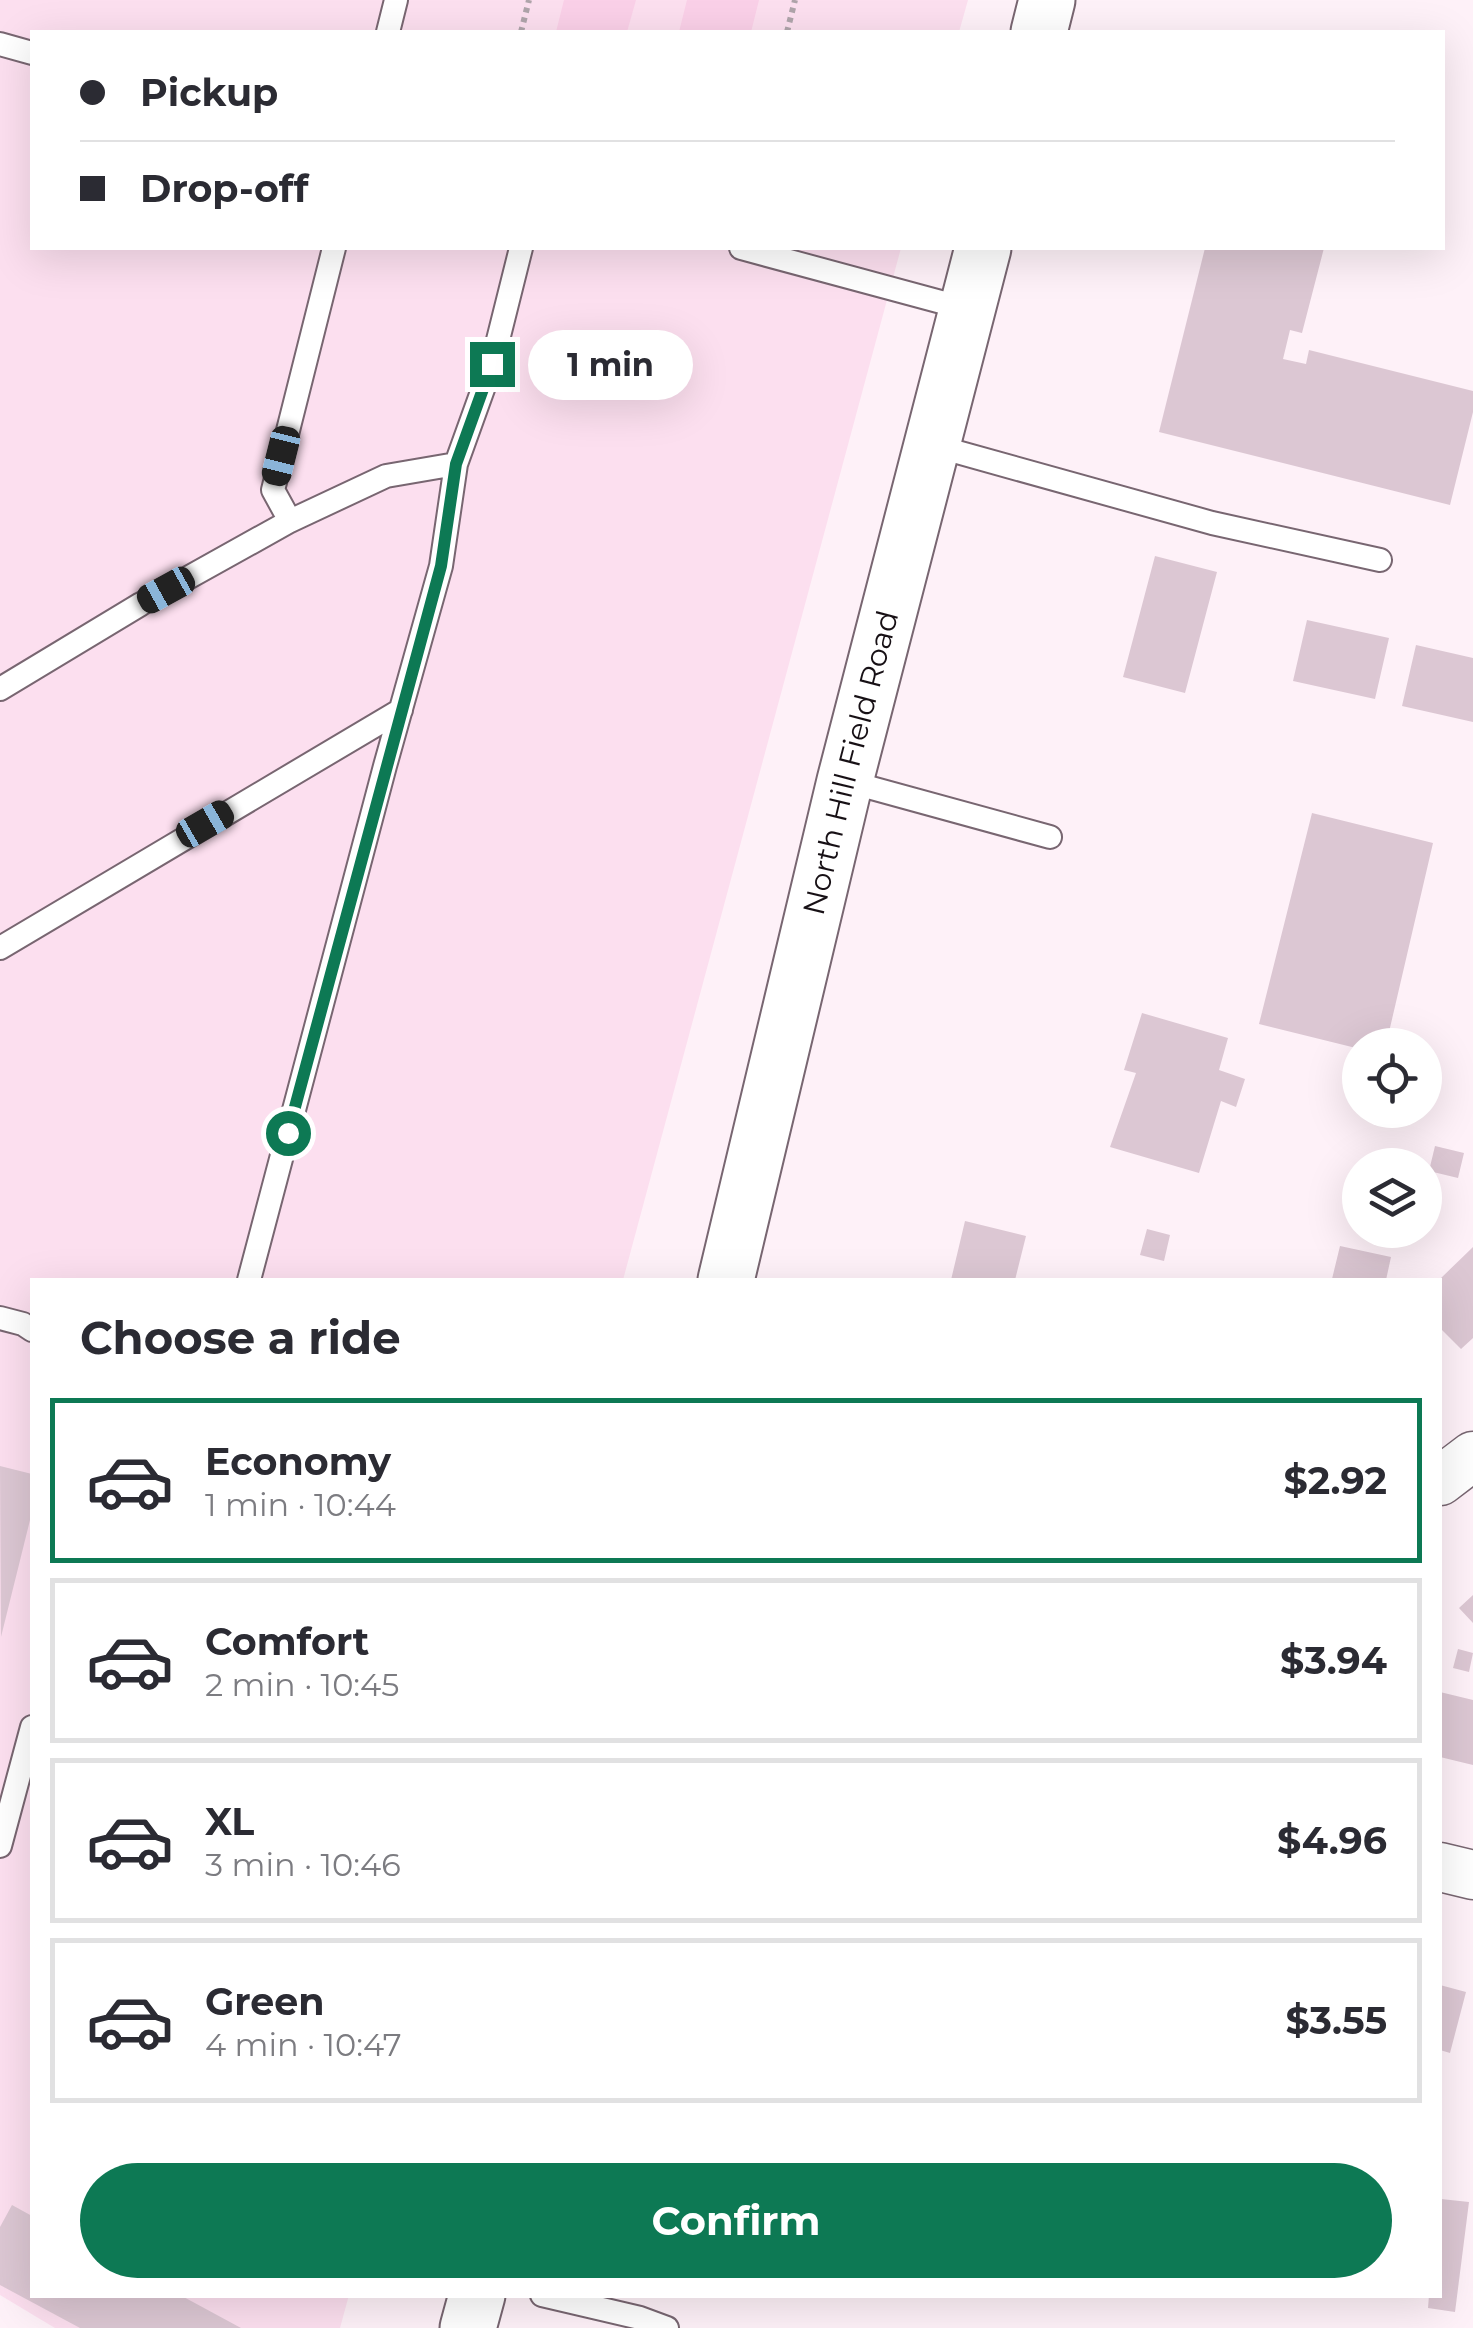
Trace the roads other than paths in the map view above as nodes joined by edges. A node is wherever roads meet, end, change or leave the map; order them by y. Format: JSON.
{"nodes":[{"id":1,"x":396,"y":0,"type":"edge"},
{"id":2,"x":1047,"y":0,"type":"edge"},
{"id":3,"x":388,"y":30,"type":"edge"},
{"id":4,"x":1040,"y":30,"type":"edge"},
{"id":5,"x":0,"y":44,"type":"edge"},
{"id":6,"x":30,"y":52,"type":"edge"},
{"id":7,"x":333,"y":250,"type":"edge"},
{"id":8,"x":520,"y":250,"type":"edge"},
{"id":9,"x":749,"y":250,"type":"edge"},
{"id":10,"x":982,"y":250,"type":"edge"},
{"id":11,"x":967,"y":308,"type":"junction"},
{"id":12,"x":932,"y":445,"type":"junction"},
{"id":13,"x":456,"y":464,"type":"junction"},
{"id":14,"x":290,"y":522,"type":"junction"},
{"id":15,"x":1380,"y":560,"type":"dead end"},
{"id":16,"x":0,"y":689,"type":"edge"},
{"id":17,"x":401,"y":710,"type":"junction"},
{"id":18,"x":844,"y":781,"type":"junction"},
{"id":19,"x":1050,"y":837,"type":"dead end"},
{"id":20,"x":0,"y":948,"type":"edge"},
{"id":21,"x":250,"y":1278,"type":"edge"},
{"id":22,"x":726,"y":1278,"type":"edge"},
{"id":23,"x":0,"y":1318,"type":"edge"},
{"id":24,"x":30,"y":1329,"type":"edge"},
{"id":25,"x":1473,"y":1456,"type":"edge"},
{"id":26,"x":1442,"y":1479,"type":"edge"},
{"id":27,"x":30,"y":1734,"type":"edge"},
{"id":28,"x":0,"y":1846,"type":"edge"},
{"id":29,"x":1442,"y":1868,"type":"edge"},
{"id":30,"x":1473,"y":1876,"type":"edge"},
{"id":31,"x":476,"y":2298,"type":"edge"},
{"id":32,"x":555,"y":2298,"type":"edge"},
{"id":33,"x":468,"y":2328,"type":"edge"},
{"id":34,"x":667,"y":2328,"type":"edge"}],
"edges":[{"from":1,"to":3,"type":"lane"},
{"from":2,"to":4,"type":"main road"},
{"from":5,"to":6,"type":"lane"},
{"from":7,"to":14,"type":"lane"},
{"from":8,"to":13,"type":"lane"},
{"from":9,"to":11,"type":"lane"},
{"from":10,"to":11,"type":"main road","name":"North Hill Field Road"},
{"from":11,"to":12,"type":"main road","name":"North Hill Field Road"},
{"from":12,"to":15,"type":"lane"},
{"from":12,"to":18,"type":"main road","name":"North Hill Field Road"},
{"from":13,"to":14,"type":"lane"},
{"from":13,"to":17,"type":"lane"},
{"from":14,"to":16,"type":"lane"},
{"from":17,"to":20,"type":"lane"},
{"from":17,"to":21,"type":"lane"},
{"from":18,"to":19,"type":"lane"},
{"from":18,"to":22,"type":"main road","name":"North Hill Field Road"},
{"from":23,"to":24,"type":"lane"},
{"from":25,"to":26,"type":"street"},
{"from":27,"to":28,"type":"lane"},
{"from":29,"to":30,"type":"street"},
{"from":31,"to":33,"type":"main road"},
{"from":32,"to":34,"type":"lane"}]}
